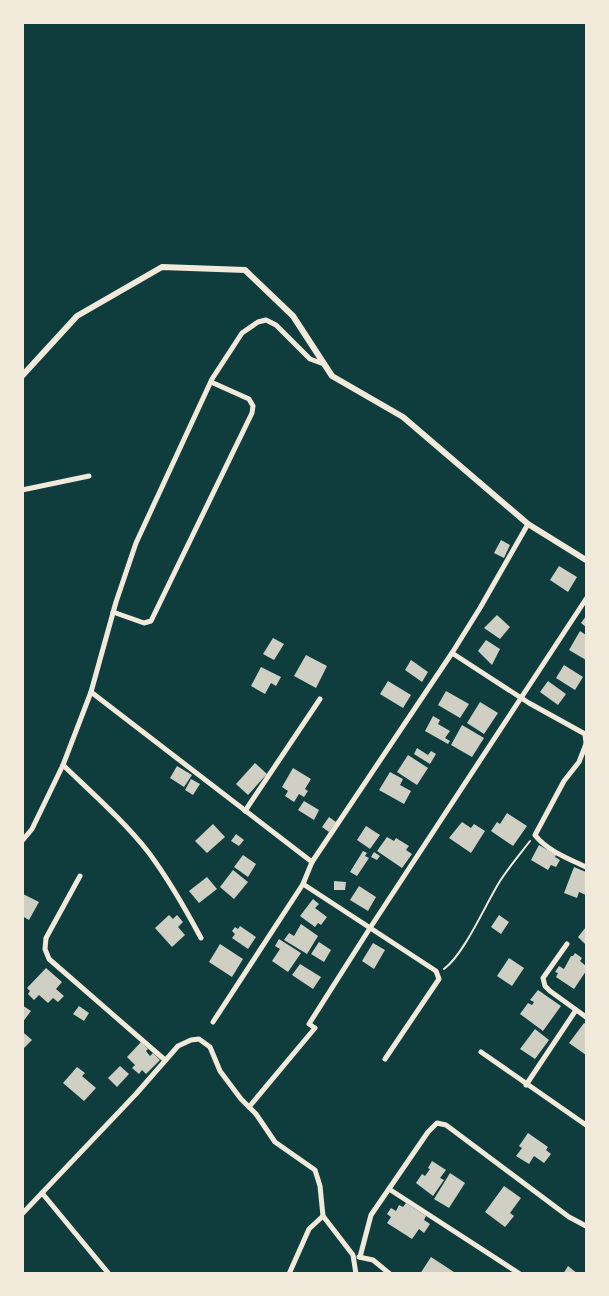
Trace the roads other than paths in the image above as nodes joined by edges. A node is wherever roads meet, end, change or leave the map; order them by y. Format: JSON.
{"nodes":[{"id":1,"x":325,"y":364,"type":"junction"},
{"id":2,"x":22,"y":376,"type":"edge"},
{"id":3,"x":211,"y":382,"type":"junction"},
{"id":4,"x":89,"y":476,"type":"dead end"},
{"id":5,"x":22,"y":490,"type":"edge"},
{"id":6,"x":528,"y":524,"type":"junction"},
{"id":7,"x":586,"y":560,"type":"edge"},
{"id":8,"x":586,"y":599,"type":"edge"},
{"id":9,"x":113,"y":612,"type":"junction"},
{"id":10,"x":452,"y":653,"type":"junction"},
{"id":11,"x":91,"y":692,"type":"junction"},
{"id":12,"x":521,"y":698,"type":"junction"},
{"id":13,"x":320,"y":699,"type":"dead end"},
{"id":14,"x":586,"y":743,"type":"edge"},
{"id":15,"x":63,"y":766,"type":"junction"},
{"id":16,"x":245,"y":811,"type":"junction"},
{"id":17,"x":22,"y":841,"type":"edge"},
{"id":18,"x":312,"y":862,"type":"junction"},
{"id":19,"x":586,"y":867,"type":"edge"},
{"id":20,"x":80,"y":876,"type":"dead end"},
{"id":21,"x":303,"y":884,"type":"junction"},
{"id":22,"x":370,"y":928,"type":"junction"},
{"id":23,"x":201,"y":938,"type":"dead end"},
{"id":24,"x":568,"y":944,"type":"dead end"},
{"id":25,"x":576,"y":1010,"type":"junction"},
{"id":26,"x":586,"y":1017,"type":"edge"},
{"id":27,"x":213,"y":1022,"type":"dead end"},
{"id":28,"x":480,"y":1052,"type":"dead end"},
{"id":29,"x":385,"y":1059,"type":"dead end"},
{"id":30,"x":165,"y":1060,"type":"junction"},
{"id":31,"x":526,"y":1085,"type":"junction"},
{"id":32,"x":249,"y":1107,"type":"junction"},
{"id":33,"x":586,"y":1126,"type":"edge"},
{"id":34,"x":389,"y":1189,"type":"junction"},
{"id":35,"x":42,"y":1193,"type":"junction"},
{"id":36,"x":22,"y":1214,"type":"edge"},
{"id":37,"x":323,"y":1216,"type":"junction"},
{"id":38,"x":586,"y":1226,"type":"edge"},
{"id":39,"x":353,"y":1255,"type":"junction"},
{"id":40,"x":360,"y":1257,"type":"junction"},
{"id":41,"x":109,"y":1274,"type":"edge"},
{"id":42,"x":289,"y":1274,"type":"edge"},
{"id":43,"x":356,"y":1274,"type":"edge"},
{"id":44,"x":390,"y":1274,"type":"edge"},
{"id":45,"x":520,"y":1274,"type":"edge"}],
"edges":[{"from":1,"to":2,"type":"street"},
{"from":1,"to":3,"type":"street"},
{"from":1,"to":6,"type":"street"},
{"from":3,"to":9,"type":"street"},
{"from":3,"to":9,"type":"street"},
{"from":4,"to":5,"type":"street"},
{"from":6,"to":7,"type":"street"},
{"from":6,"to":10,"type":"street"},
{"from":8,"to":12,"type":"street"},
{"from":9,"to":11,"type":"street"},
{"from":10,"to":12,"type":"street"},
{"from":10,"to":18,"type":"street"},
{"from":11,"to":15,"type":"street"},
{"from":11,"to":16,"type":"street"},
{"from":12,"to":14,"type":"street"},
{"from":12,"to":22,"type":"street"},
{"from":13,"to":16,"type":"street"},
{"from":14,"to":19,"type":"street"},
{"from":15,"to":17,"type":"street"},
{"from":15,"to":23,"type":"street"},
{"from":16,"to":18,"type":"street"},
{"from":18,"to":21,"type":"street"},
{"from":20,"to":30,"type":"street"},
{"from":21,"to":22,"type":"street"},
{"from":21,"to":27,"type":"street"},
{"from":22,"to":29,"type":"street"},
{"from":22,"to":32,"type":"street"},
{"from":24,"to":25,"type":"street"},
{"from":25,"to":26,"type":"street"},
{"from":25,"to":31,"type":"street"},
{"from":28,"to":31,"type":"street"},
{"from":30,"to":32,"type":"street"},
{"from":30,"to":35,"type":"street"},
{"from":31,"to":33,"type":"street"},
{"from":32,"to":37,"type":"street"},
{"from":34,"to":38,"type":"street"},
{"from":34,"to":40,"type":"street"},
{"from":34,"to":45,"type":"street"},
{"from":35,"to":36,"type":"street"},
{"from":35,"to":41,"type":"street"},
{"from":37,"to":39,"type":"street"},
{"from":37,"to":42,"type":"street"},
{"from":39,"to":40,"type":"street"},
{"from":39,"to":43,"type":"street"},
{"from":40,"to":44,"type":"street"}]}
